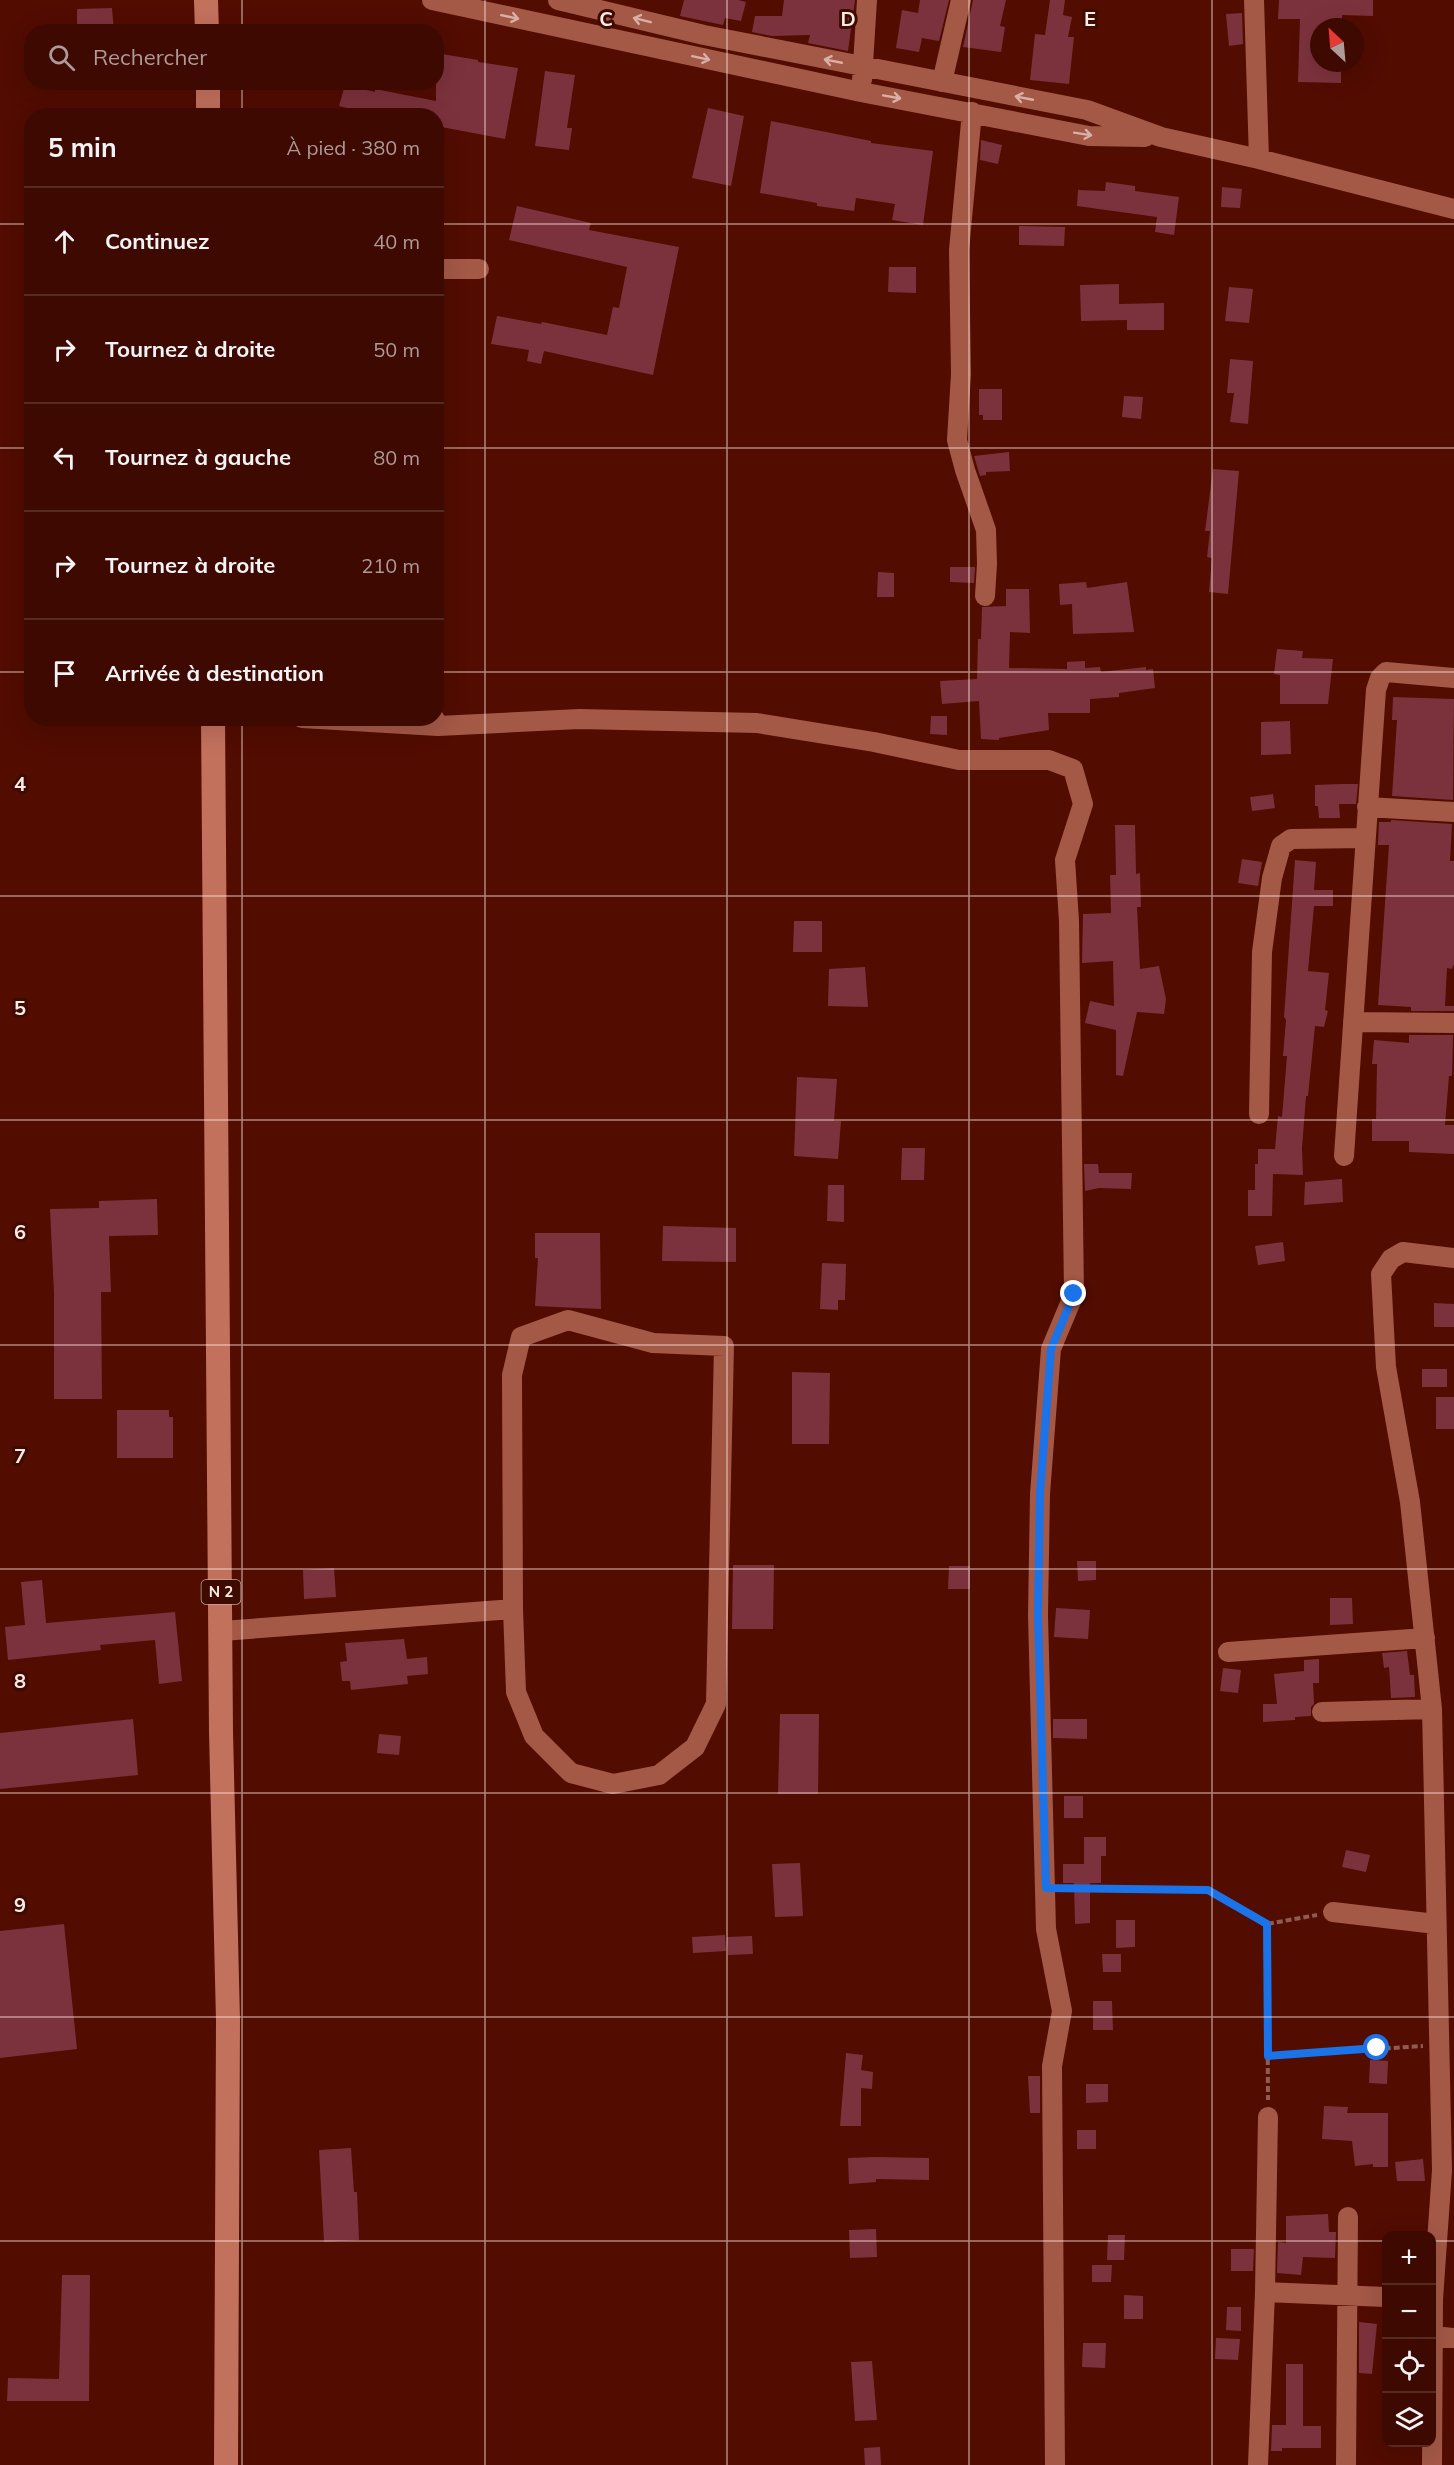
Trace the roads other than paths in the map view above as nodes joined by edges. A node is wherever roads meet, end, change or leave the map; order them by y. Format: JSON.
{"nodes":[{"id":1,"x":206,"y":0,"type":"edge"},
{"id":2,"x":432,"y":0,"type":"edge"},
{"id":3,"x":558,"y":0,"type":"edge"},
{"id":4,"x":867,"y":0,"type":"edge"},
{"id":5,"x":961,"y":0,"type":"edge"},
{"id":6,"x":1254,"y":0,"type":"edge"},
{"id":7,"x":207,"y":24,"type":"edge"},
{"id":8,"x":864,"y":68,"type":"junction"},
{"id":9,"x":942,"y":82,"type":"junction"},
{"id":10,"x":208,"y":90,"type":"edge"},
{"id":11,"x":861,"y":92,"type":"junction"},
{"id":12,"x":208,"y":108,"type":"edge"},
{"id":13,"x":972,"y":112,"type":"junction"},
{"id":14,"x":1161,"y":137,"type":"junction"},
{"id":15,"x":1259,"y":159,"type":"junction"},
{"id":16,"x":1454,"y":209,"type":"edge"},
{"id":17,"x":444,"y":269,"type":"edge"},
{"id":18,"x":479,"y":269,"type":"dead end"},
{"id":19,"x":985,"y":596,"type":"dead end"},
{"id":20,"x":1454,"y":678,"type":"edge"},
{"id":21,"x":444,"y":722,"type":"edge"},
{"id":22,"x":213,"y":726,"type":"edge"},
{"id":23,"x":1367,"y":807,"type":"junction"},
{"id":24,"x":1454,"y":812,"type":"edge"},
{"id":25,"x":1366,"y":838,"type":"junction"},
{"id":26,"x":1353,"y":1022,"type":"junction"},
{"id":27,"x":1454,"y":1023,"type":"edge"},
{"id":28,"x":1259,"y":1114,"type":"dead end"},
{"id":29,"x":1344,"y":1156,"type":"dead end"},
{"id":30,"x":1454,"y":1258,"type":"edge"},
{"id":31,"x":513,"y":1609,"type":"junction"},
{"id":32,"x":222,"y":1631,"type":"junction"},
{"id":33,"x":1425,"y":1638,"type":"junction"},
{"id":34,"x":1228,"y":1652,"type":"dead end"},
{"id":35,"x":1432,"y":1709,"type":"junction"},
{"id":36,"x":1322,"y":1712,"type":"dead end"},
{"id":37,"x":1333,"y":1912,"type":"road end"},
{"id":38,"x":1436,"y":1924,"type":"junction"},
{"id":39,"x":1268,"y":2117,"type":"road end"},
{"id":40,"x":1448,"y":2170,"type":"edge"},
{"id":41,"x":1348,"y":2217,"type":"dead end"},
{"id":42,"x":1434,"y":2285,"type":"edge"},
{"id":43,"x":1265,"y":2292,"type":"junction"},
{"id":44,"x":1347,"y":2295,"type":"junction"},
{"id":45,"x":1382,"y":2297,"type":"edge"},
{"id":46,"x":1436,"y":2336,"type":"edge"},
{"id":47,"x":1454,"y":2338,"type":"edge"},
{"id":48,"x":1433,"y":2339,"type":"edge"},
{"id":49,"x":226,"y":2465,"type":"edge"},
{"id":50,"x":1055,"y":2465,"type":"edge"},
{"id":51,"x":1258,"y":2465,"type":"edge"},
{"id":52,"x":1346,"y":2465,"type":"edge"},
{"id":53,"x":1432,"y":2465,"type":"edge"}],
"edges":[{"from":1,"to":7,"type":"main road"},
{"from":2,"to":11,"type":"street","one_way":true},
{"from":8,"to":3,"type":"street","one_way":true},
{"from":4,"to":8,"type":"street"},
{"from":5,"to":9,"type":"street"},
{"from":6,"to":15,"type":"street"},
{"from":8,"to":9,"type":"street"},
{"from":8,"to":11,"type":"street"},
{"from":14,"to":9,"type":"street","one_way":true},
{"from":10,"to":12,"type":"main road"},
{"from":11,"to":13,"type":"street","one_way":true},
{"from":13,"to":14,"type":"street","one_way":true},
{"from":13,"to":19,"type":"street"},
{"from":14,"to":15,"type":"street"},
{"from":15,"to":16,"type":"street"},
{"from":17,"to":18,"type":"street"},
{"from":20,"to":23,"type":"street"},
{"from":21,"to":50,"type":"street"},
{"from":22,"to":32,"type":"main road","number":"N 2"},
{"from":23,"to":24,"type":"street"},
{"from":23,"to":25,"type":"street"},
{"from":25,"to":26,"type":"street"},
{"from":25,"to":28,"type":"street"},
{"from":26,"to":27,"type":"street"},
{"from":26,"to":29,"type":"street"},
{"from":30,"to":33,"type":"street"},
{"from":31,"to":31,"type":"street"},
{"from":31,"to":32,"type":"street"},
{"from":32,"to":49,"type":"main road","number":"N 2"},
{"from":33,"to":34,"type":"street"},
{"from":33,"to":35,"type":"street"},
{"from":35,"to":36,"type":"street"},
{"from":35,"to":38,"type":"street"},
{"from":37,"to":38,"type":"street"},
{"from":38,"to":40,"type":"street"},
{"from":39,"to":43,"type":"street"},
{"from":40,"to":42,"type":"street"},
{"from":41,"to":44,"type":"street"},
{"from":43,"to":44,"type":"street"},
{"from":43,"to":51,"type":"street"},
{"from":44,"to":45,"type":"street"},
{"from":44,"to":52,"type":"street"},
{"from":46,"to":47,"type":"street"},
{"from":48,"to":53,"type":"street"}]}
